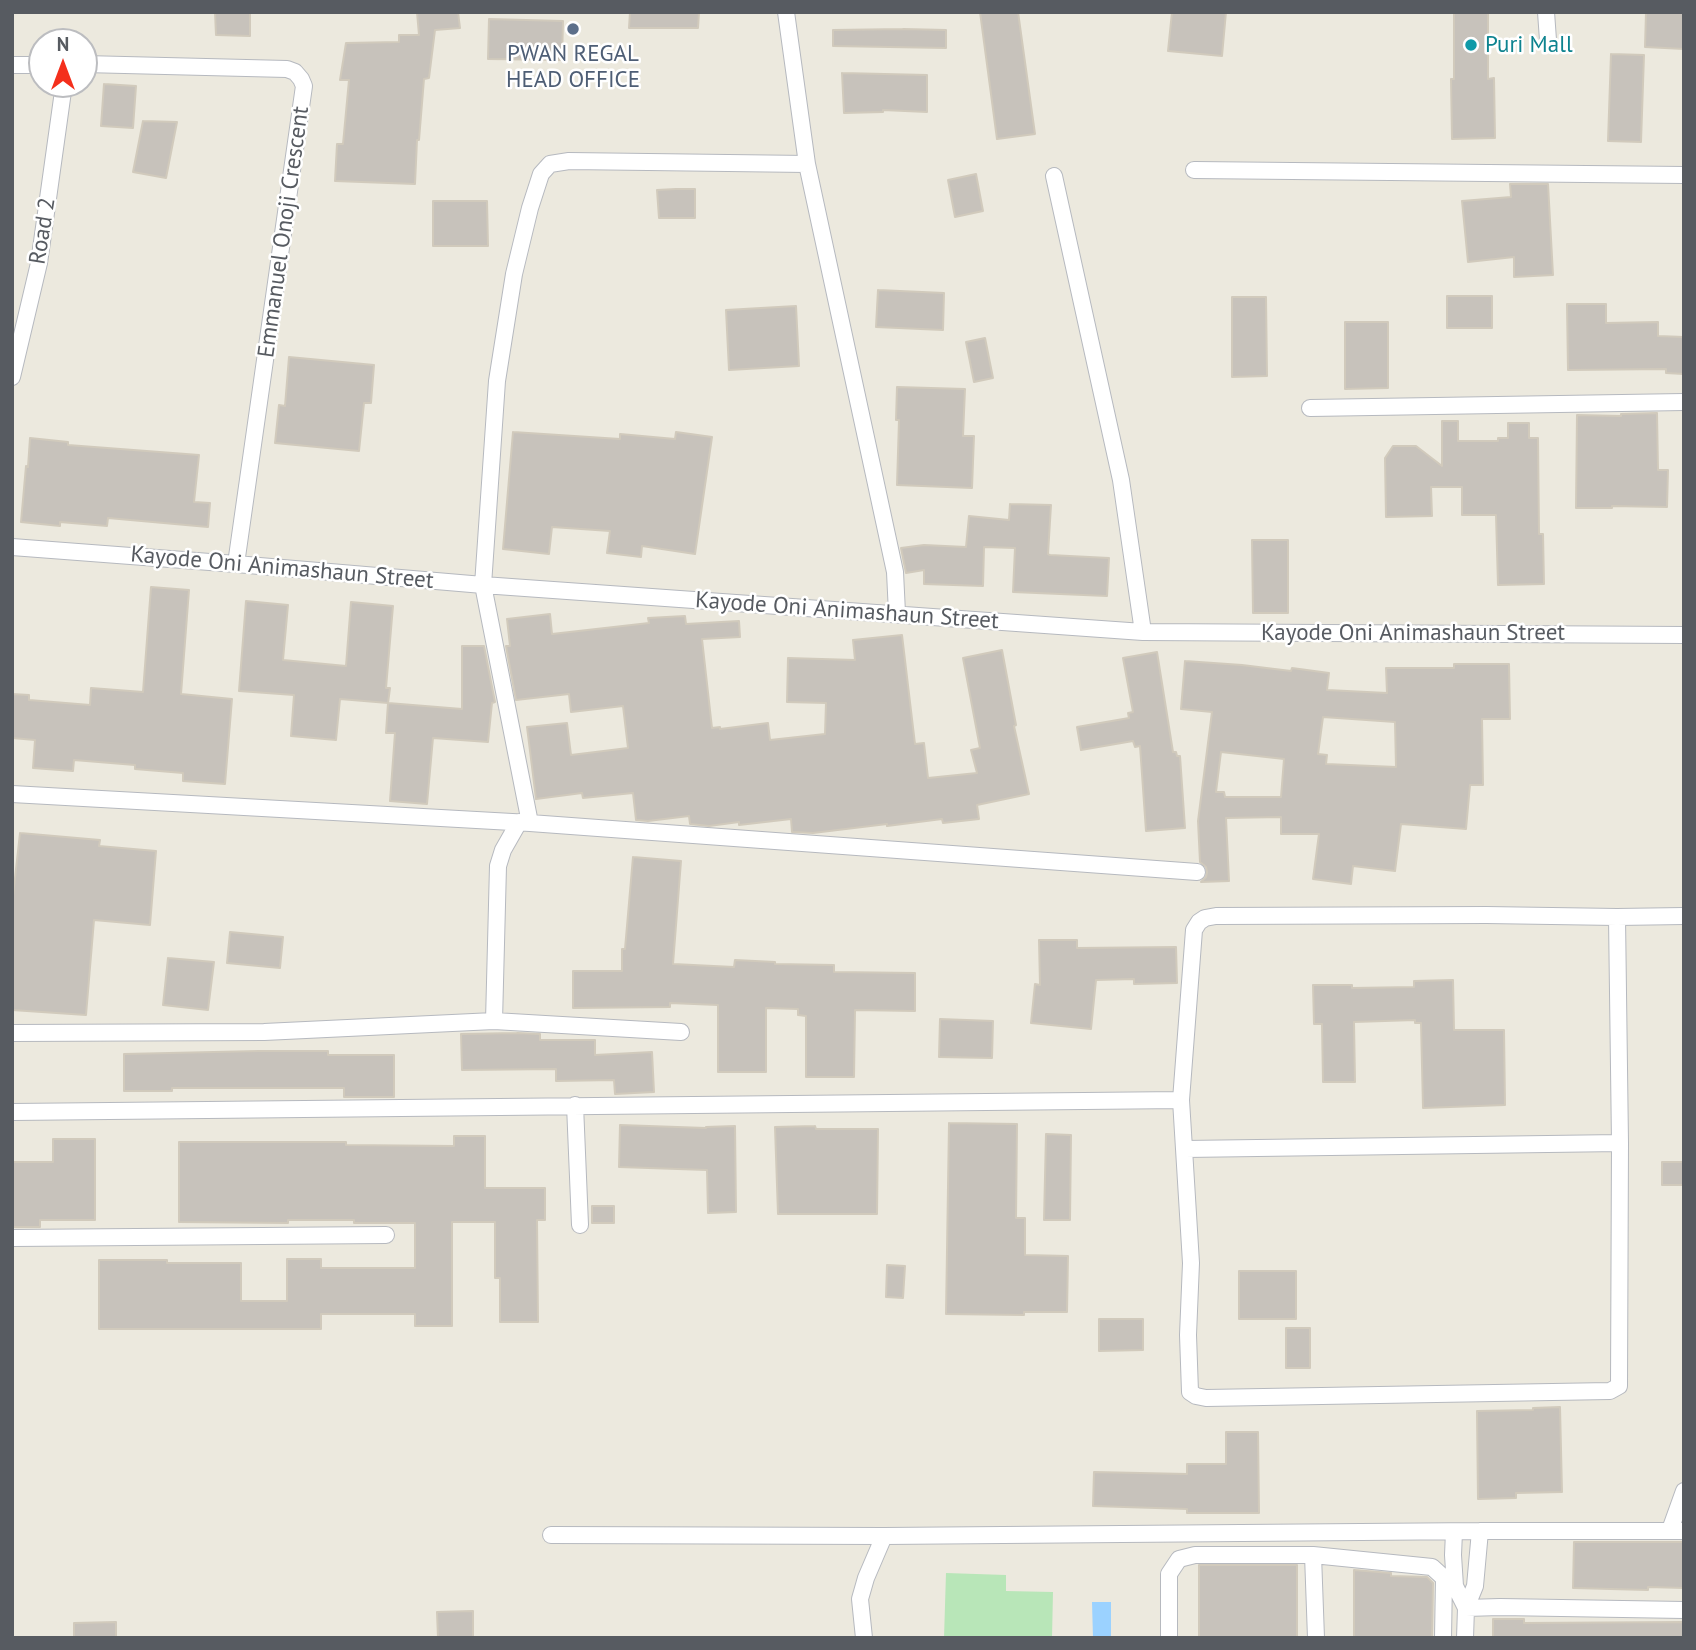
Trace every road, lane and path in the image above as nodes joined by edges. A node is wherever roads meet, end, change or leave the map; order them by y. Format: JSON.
{"nodes":[{"id":1,"x":786,"y":12,"type":"edge"},
{"id":2,"x":1546,"y":12,"type":"edge"},
{"id":3,"x":1548,"y":40,"type":"dead end"},
{"id":4,"x":98,"y":64,"type":"edge"},
{"id":5,"x":62,"y":98,"type":"edge"},
{"id":6,"x":807,"y":164,"type":"junction"},
{"id":7,"x":1194,"y":170,"type":"dead end"},
{"id":8,"x":1684,"y":175,"type":"edge"},
{"id":9,"x":1054,"y":176,"type":"dead end"},
{"id":10,"x":12,"y":377,"type":"edge"},
{"id":11,"x":1684,"y":402,"type":"edge"},
{"id":12,"x":1310,"y":408,"type":"dead end"},
{"id":13,"x":12,"y":547,"type":"edge"},
{"id":14,"x":236,"y":564,"type":"junction"},
{"id":15,"x":483,"y":585,"type":"junction"},
{"id":16,"x":897,"y":613,"type":"junction"},
{"id":17,"x":1143,"y":632,"type":"junction"},
{"id":18,"x":1684,"y":635,"type":"edge"},
{"id":19,"x":12,"y":794,"type":"edge"},
{"id":20,"x":525,"y":823,"type":"junction"},
{"id":21,"x":1197,"y":872,"type":"dead end"},
{"id":22,"x":1684,"y":916,"type":"edge"},
{"id":23,"x":1617,"y":917,"type":"junction"},
{"id":24,"x":494,"y":1021,"type":"junction"},
{"id":25,"x":681,"y":1032,"type":"dead end"},
{"id":26,"x":12,"y":1033,"type":"edge"},
{"id":27,"x":1181,"y":1100,"type":"junction"},
{"id":28,"x":575,"y":1105,"type":"junction"},
{"id":29,"x":12,"y":1112,"type":"edge"},
{"id":30,"x":1620,"y":1143,"type":"junction"},
{"id":31,"x":1185,"y":1149,"type":"junction"},
{"id":32,"x":580,"y":1225,"type":"dead end"},
{"id":33,"x":386,"y":1235,"type":"dead end"},
{"id":34,"x":12,"y":1238,"type":"edge"},
{"id":35,"x":1684,"y":1491,"type":"edge"},
{"id":36,"x":1480,"y":1531,"type":"junction"},
{"id":37,"x":1677,"y":1531,"type":"edge"},
{"id":38,"x":1454,"y":1532,"type":"junction"},
{"id":39,"x":551,"y":1535,"type":"dead end"},
{"id":40,"x":884,"y":1536,"type":"junction"},
{"id":41,"x":1313,"y":1555,"type":"junction"},
{"id":42,"x":1466,"y":1608,"type":"junction"},
{"id":43,"x":1684,"y":1610,"type":"edge"},
{"id":44,"x":864,"y":1638,"type":"edge"},
{"id":45,"x":1169,"y":1638,"type":"edge"},
{"id":46,"x":1316,"y":1638,"type":"edge"},
{"id":47,"x":1443,"y":1638,"type":"edge"},
{"id":48,"x":1465,"y":1638,"type":"edge"}],
"edges":[{"from":1,"to":6,"type":"street"},
{"from":2,"to":3,"type":"street"},
{"from":4,"to":14,"type":"street","name":"Emmanuel Onoji Crescent"},
{"from":5,"to":10,"type":"street","name":"Road 2"},
{"from":6,"to":15,"type":"street"},
{"from":6,"to":16,"type":"street"},
{"from":7,"to":8,"type":"street"},
{"from":9,"to":17,"type":"street"},
{"from":11,"to":12,"type":"street"},
{"from":13,"to":14,"type":"street","name":"Kayode Oni Animashaun Street"},
{"from":14,"to":15,"type":"street","name":"Kayode Oni Animashaun Street"},
{"from":15,"to":16,"type":"street","name":"Kayode Oni Animashaun Street"},
{"from":15,"to":20,"type":"street"},
{"from":16,"to":17,"type":"street","name":"Kayode Oni Animashaun Street"},
{"from":17,"to":18,"type":"street","name":"Kayode Oni Animashaun Street"},
{"from":19,"to":20,"type":"street"},
{"from":20,"to":21,"type":"street"},
{"from":20,"to":24,"type":"street"},
{"from":22,"to":23,"type":"street"},
{"from":23,"to":27,"type":"street"},
{"from":23,"to":30,"type":"street"},
{"from":24,"to":25,"type":"street"},
{"from":24,"to":26,"type":"street"},
{"from":27,"to":28,"type":"street"},
{"from":27,"to":31,"type":"street"},
{"from":28,"to":29,"type":"street"},
{"from":28,"to":32,"type":"street"},
{"from":30,"to":31,"type":"street"},
{"from":30,"to":31,"type":"street"},
{"from":33,"to":34,"type":"street"},
{"from":35,"to":37,"type":"street"},
{"from":36,"to":37,"type":"street"},
{"from":36,"to":38,"type":"street"},
{"from":36,"to":42,"type":"street"},
{"from":38,"to":40,"type":"street"},
{"from":38,"to":42,"type":"street"},
{"from":39,"to":40,"type":"street"},
{"from":40,"to":44,"type":"street"},
{"from":41,"to":45,"type":"street"},
{"from":41,"to":46,"type":"street"},
{"from":41,"to":47,"type":"street"},
{"from":42,"to":43,"type":"street"},
{"from":42,"to":48,"type":"street"}]}
